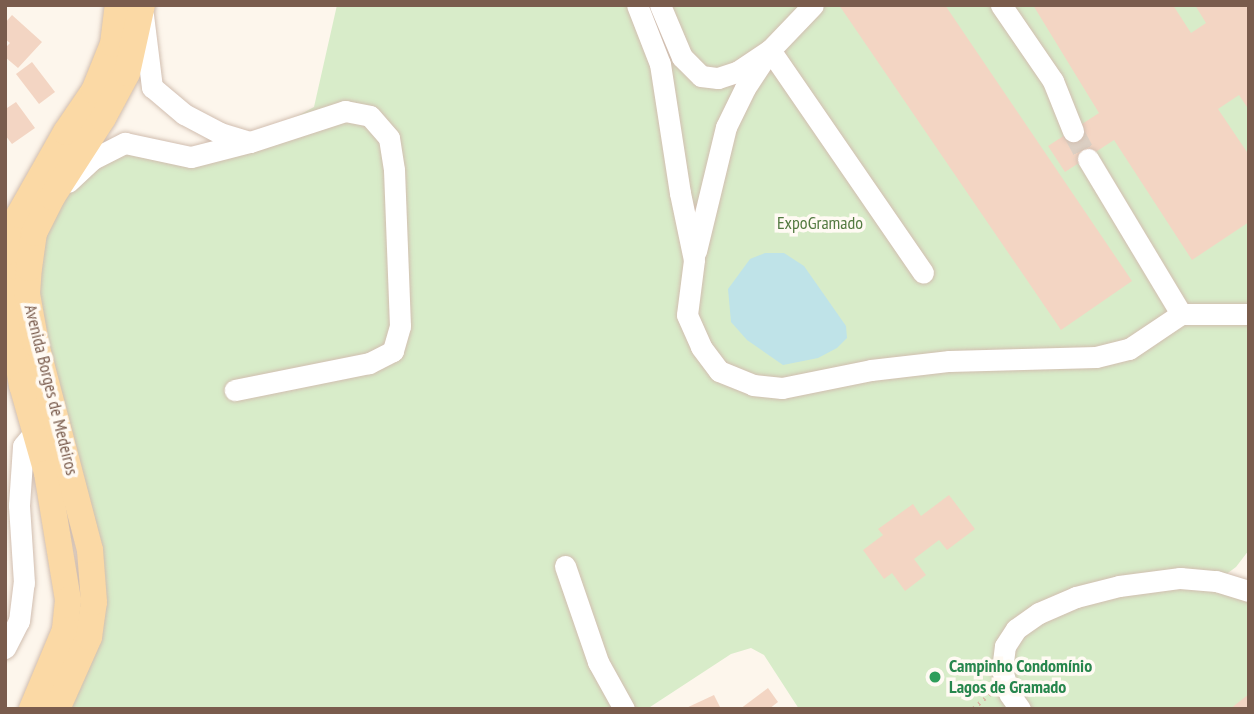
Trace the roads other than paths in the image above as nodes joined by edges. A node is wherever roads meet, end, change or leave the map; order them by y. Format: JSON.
{"nodes":[{"id":1,"x":637,"y":5,"type":"edge"},
{"id":2,"x":660,"y":5,"type":"edge"},
{"id":3,"x":813,"y":5,"type":"edge"},
{"id":4,"x":1001,"y":5,"type":"edge"},
{"id":5,"x":134,"y":6,"type":"edge"},
{"id":6,"x":770,"y":50,"type":"junction"},
{"id":7,"x":1073,"y":131,"type":"tunnel mouth"},
{"id":8,"x":250,"y":142,"type":"junction"},
{"id":9,"x":1088,"y":159,"type":"tunnel mouth"},
{"id":10,"x":52,"y":197,"type":"junction"},
{"id":11,"x":694,"y":260,"type":"junction"},
{"id":12,"x":923,"y":272,"type":"dead end"},
{"id":13,"x":5,"y":279,"type":"edge"},
{"id":14,"x":5,"y":290,"type":"edge"},
{"id":15,"x":1181,"y":314,"type":"junction"},
{"id":16,"x":1249,"y":314,"type":"edge"},
{"id":17,"x":235,"y":390,"type":"dead end"},
{"id":18,"x":38,"y":440,"type":"junction"},
{"id":19,"x":565,"y":566,"type":"dead end"},
{"id":20,"x":1249,"y":591,"type":"edge"},
{"id":21,"x":5,"y":648,"type":"edge"},
{"id":22,"x":32,"y":709,"type":"edge"},
{"id":23,"x":57,"y":709,"type":"edge"},
{"id":24,"x":624,"y":709,"type":"edge"},
{"id":25,"x":1020,"y":709,"type":"edge"}],
"edges":[{"from":1,"to":11,"type":"street"},
{"from":2,"to":6,"type":"street"},
{"from":3,"to":6,"type":"street"},
{"from":4,"to":7,"type":"street"},
{"from":5,"to":8,"type":"street"},
{"from":5,"to":10,"type":"main road","name":"Avenida Borges de Medeiros"},
{"from":5,"to":13,"type":"main road"},
{"from":6,"to":11,"type":"street"},
{"from":6,"to":12,"type":"street"},
{"from":8,"to":10,"type":"street"},
{"from":8,"to":17,"type":"street"},
{"from":9,"to":15,"type":"street"},
{"from":10,"to":18,"type":"main road","name":"Avenida Borges de Medeiros"},
{"from":11,"to":15,"type":"street"},
{"from":14,"to":18,"type":"main road","name":"Avenida Borges de Medeiros"},
{"from":15,"to":16,"type":"street"},
{"from":18,"to":21,"type":"street"},
{"from":18,"to":22,"type":"main road","name":"Avenida Borges de Medeiros"},
{"from":18,"to":23,"type":"main road","name":"Avenida Borges de Medeiros"},
{"from":19,"to":24,"type":"street"},
{"from":20,"to":25,"type":"street"}]}
